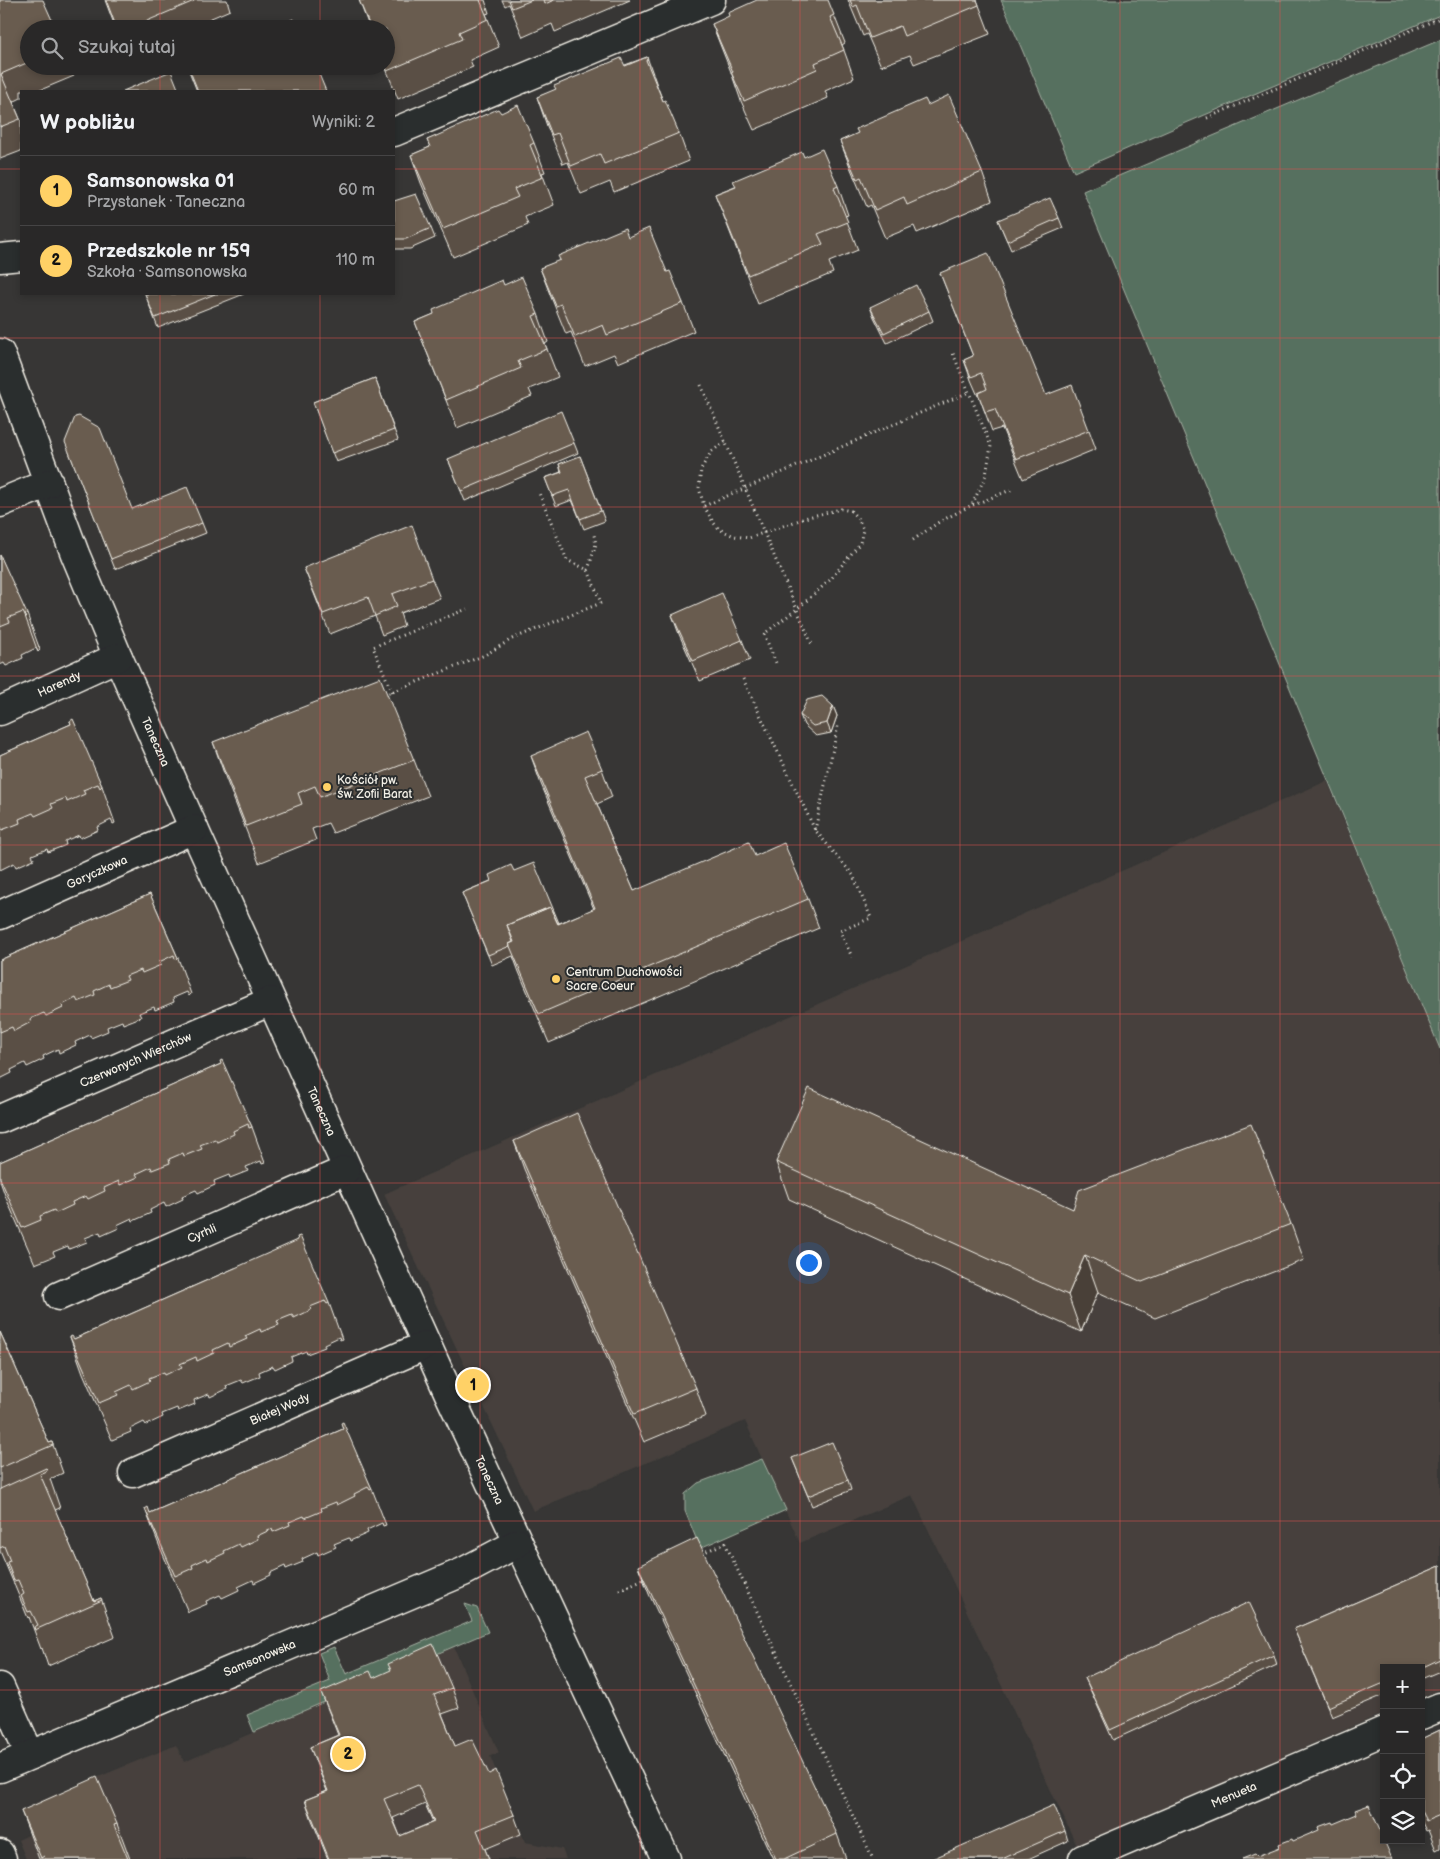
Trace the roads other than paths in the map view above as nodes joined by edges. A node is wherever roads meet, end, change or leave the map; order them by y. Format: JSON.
{"nodes":[{"id":1,"x":711,"y":0,"type":"edge"},
{"id":2,"x":395,"y":132,"type":"edge"},
{"id":3,"x":20,"y":256,"type":"edge"},
{"id":4,"x":0,"y":258,"type":"edge"},
{"id":5,"x":0,"y":353,"type":"edge"},
{"id":6,"x":49,"y":483,"type":"junction"},
{"id":7,"x":0,"y":503,"type":"edge"},
{"id":8,"x":118,"y":657,"type":"junction"},
{"id":9,"x":0,"y":712,"type":"edge"},
{"id":10,"x":194,"y":829,"type":"junction"},
{"id":11,"x":0,"y":915,"type":"edge"},
{"id":12,"x":270,"y":1001,"type":"junction"},
{"id":13,"x":0,"y":1119,"type":"edge"},
{"id":14,"x":346,"y":1170,"type":"junction"},
{"id":15,"x":59,"y":1296,"type":"dead end"},
{"id":16,"x":426,"y":1345,"type":"junction"},
{"id":17,"x":133,"y":1473,"type":"dead end"},
{"id":18,"x":518,"y":1543,"type":"junction"},
{"id":19,"x":0,"y":1686,"type":"edge"},
{"id":20,"x":1440,"y":1707,"type":"edge"},
{"id":21,"x":1425,"y":1713,"type":"edge"},
{"id":22,"x":1380,"y":1733,"type":"edge"},
{"id":23,"x":30,"y":1755,"type":"junction"},
{"id":24,"x":0,"y":1768,"type":"edge"},
{"id":25,"x":0,"y":1854,"type":"edge"},
{"id":26,"x":2,"y":1859,"type":"edge"},
{"id":27,"x":666,"y":1859,"type":"edge"},
{"id":28,"x":1083,"y":1859,"type":"edge"}],
"edges":[{"from":1,"to":2,"type":"street"},
{"from":3,"to":4,"type":"street"},
{"from":5,"to":6,"type":"street","name":"Taneczna"},
{"from":6,"to":7,"type":"street"},
{"from":6,"to":8,"type":"street","name":"Taneczna"},
{"from":8,"to":9,"type":"street","name":"Harendy"},
{"from":8,"to":10,"type":"street","name":"Taneczna"},
{"from":10,"to":11,"type":"street","name":"Goryczkowa"},
{"from":10,"to":12,"type":"street","name":"Taneczna"},
{"from":12,"to":13,"type":"street","name":"Czerwonych Wierchów"},
{"from":12,"to":14,"type":"street","name":"Taneczna"},
{"from":14,"to":15,"type":"street","name":"Cyrhli"},
{"from":14,"to":16,"type":"street","name":"Taneczna"},
{"from":16,"to":17,"type":"street","name":"Białej Wody"},
{"from":16,"to":18,"type":"street","name":"Taneczna"},
{"from":18,"to":23,"type":"street","name":"Samsonowska"},
{"from":18,"to":27,"type":"street","name":"Taneczna"},
{"from":19,"to":23,"type":"street"},
{"from":20,"to":21,"type":"street"},
{"from":22,"to":28,"type":"street","name":"Menueta"},
{"from":23,"to":24,"type":"street","name":"Samsonowska"},
{"from":25,"to":26,"type":"street"}]}
